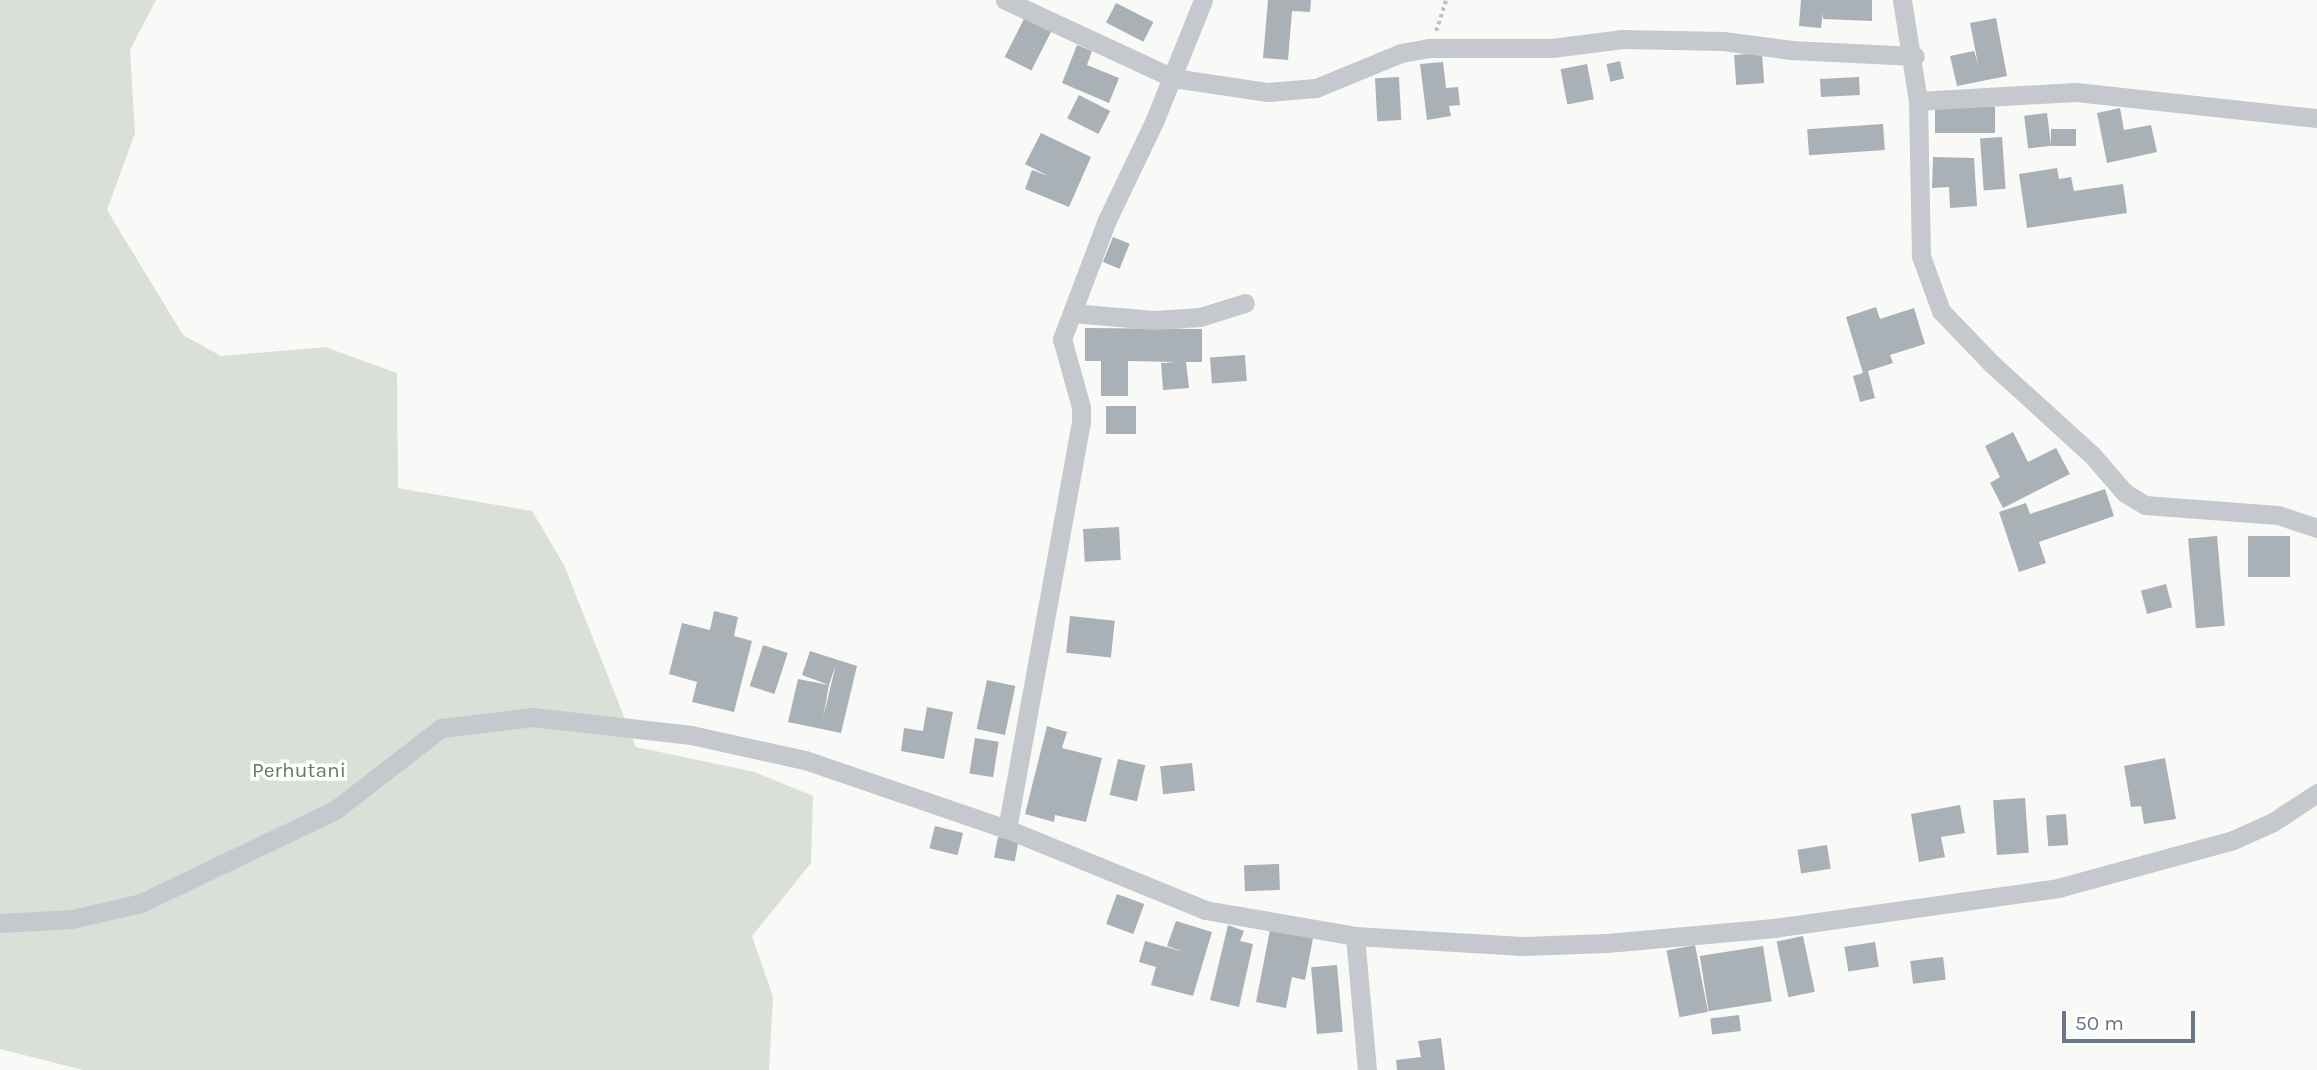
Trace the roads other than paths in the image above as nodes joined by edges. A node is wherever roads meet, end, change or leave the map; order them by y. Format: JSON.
{"nodes":[{"id":1,"x":1005,"y":0,"type":"edge"},
{"id":2,"x":1203,"y":0,"type":"edge"},
{"id":3,"x":1902,"y":0,"type":"edge"},
{"id":4,"x":1914,"y":56,"type":"junction"},
{"id":5,"x":1173,"y":78,"type":"junction"},
{"id":6,"x":1918,"y":101,"type":"junction"},
{"id":7,"x":2317,"y":118,"type":"edge"},
{"id":8,"x":1244,"y":303,"type":"dead end"},
{"id":9,"x":1072,"y":313,"type":"junction"},
{"id":10,"x":2317,"y":528,"type":"edge"},
{"id":11,"x":2317,"y":793,"type":"edge"},
{"id":12,"x":1007,"y":830,"type":"junction"},
{"id":13,"x":0,"y":923,"type":"edge"},
{"id":14,"x":1355,"y":936,"type":"junction"},
{"id":15,"x":1367,"y":1070,"type":"edge"}],
"edges":[{"from":1,"to":5,"type":"street"},
{"from":2,"to":5,"type":"street"},
{"from":3,"to":4,"type":"street"},
{"from":4,"to":5,"type":"street"},
{"from":4,"to":6,"type":"street"},
{"from":5,"to":9,"type":"street"},
{"from":6,"to":7,"type":"street"},
{"from":6,"to":10,"type":"street"},
{"from":8,"to":9,"type":"street"},
{"from":9,"to":12,"type":"street"},
{"from":11,"to":14,"type":"street"},
{"from":12,"to":13,"type":"street"},
{"from":12,"to":14,"type":"street"},
{"from":14,"to":15,"type":"street"}]}
